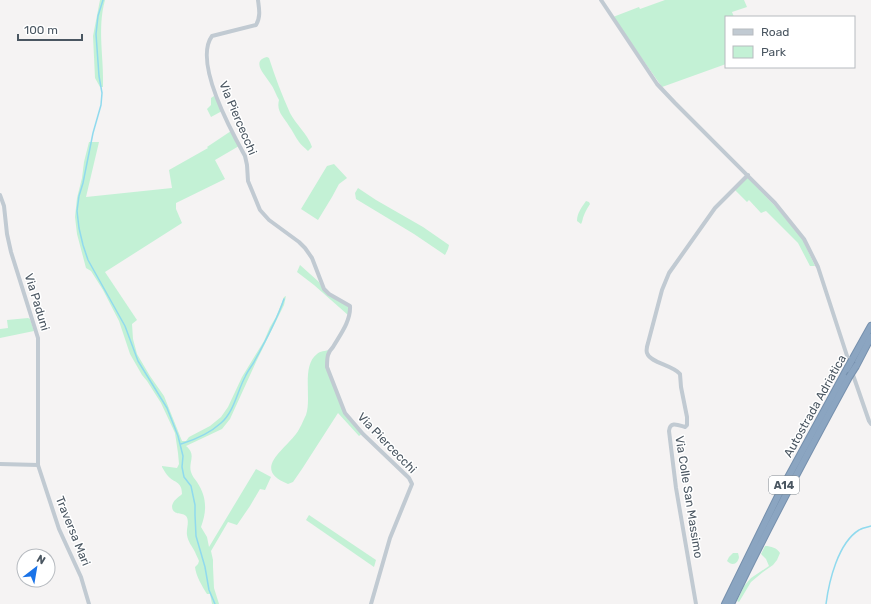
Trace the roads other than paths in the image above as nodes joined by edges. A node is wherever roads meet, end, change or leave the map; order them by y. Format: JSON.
{"nodes":[{"id":1,"x":258,"y":0,"type":"edge"},
{"id":2,"x":601,"y":0,"type":"edge"},
{"id":3,"x":748,"y":175,"type":"junction"},
{"id":4,"x":0,"y":195,"type":"edge"},
{"id":5,"x":871,"y":326,"type":"edge"},
{"id":6,"x":871,"y":338,"type":"edge"},
{"id":7,"x":854,"y":363,"type":"junction"},
{"id":8,"x":871,"y":424,"type":"edge"},
{"id":9,"x":0,"y":464,"type":"edge"},
{"id":10,"x":38,"y":465,"type":"junction"},
{"id":11,"x":89,"y":604,"type":"edge"},
{"id":12,"x":371,"y":604,"type":"edge"},
{"id":13,"x":696,"y":604,"type":"edge"},
{"id":14,"x":725,"y":604,"type":"edge"},
{"id":15,"x":731,"y":604,"type":"edge"}],
"edges":[{"from":1,"to":12,"type":"street","name":"Via Piercecchi"},
{"from":2,"to":3,"type":"street"},
{"from":3,"to":8,"type":"street"},
{"from":3,"to":13,"type":"street","name":"Via Colle San Massimo"},
{"from":4,"to":10,"type":"street","name":"Via Paduni"},
{"from":5,"to":7,"type":"highway","name":"Autostrada Adriatica","number":"A14"},
{"from":6,"to":7,"type":"highway","name":"Autostrada Adriatica","number":"A14"},
{"from":7,"to":14,"type":"highway","name":"Autostrada Adriatica","number":"A14","bridge":true},
{"from":7,"to":15,"type":"highway","name":"Autostrada Adriatica","number":"A14","bridge":true},
{"from":9,"to":10,"type":"street"},
{"from":10,"to":11,"type":"street","name":"Traversa Mari"}]}
